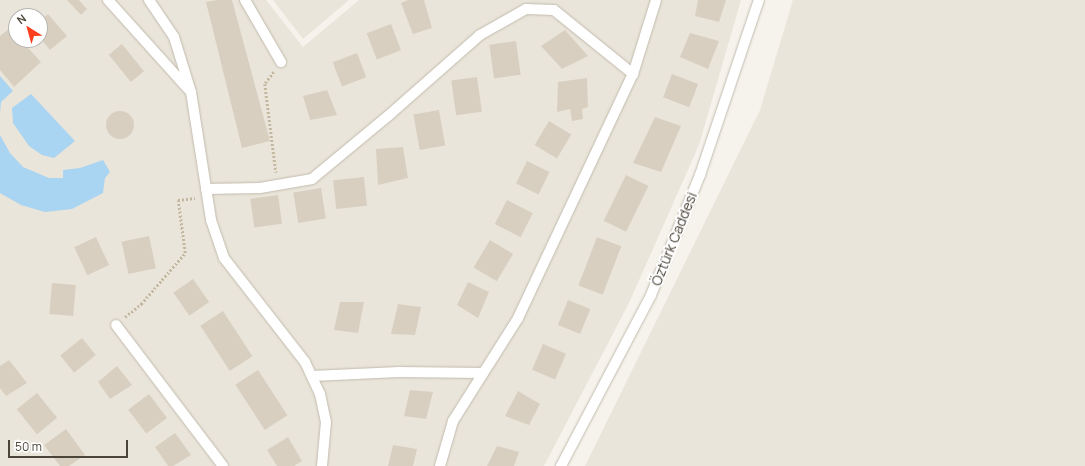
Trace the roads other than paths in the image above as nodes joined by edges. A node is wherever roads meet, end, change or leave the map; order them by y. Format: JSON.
{"nodes":[{"id":1,"x":108,"y":0,"type":"edge"},
{"id":2,"x":149,"y":0,"type":"edge"},
{"id":3,"x":245,"y":0,"type":"edge"},
{"id":4,"x":656,"y":0,"type":"edge"},
{"id":5,"x":759,"y":0,"type":"edge"},
{"id":6,"x":281,"y":62,"type":"road end"},
{"id":7,"x":633,"y":74,"type":"junction"},
{"id":8,"x":191,"y":92,"type":"junction"},
{"id":9,"x":207,"y":192,"type":"junction"},
{"id":10,"x":116,"y":325,"type":"road end"},
{"id":11,"x":483,"y":373,"type":"junction"},
{"id":12,"x":312,"y":376,"type":"junction"},
{"id":13,"x":223,"y":466,"type":"edge"},
{"id":14,"x":322,"y":466,"type":"edge"},
{"id":15,"x":440,"y":466,"type":"edge"},
{"id":16,"x":561,"y":466,"type":"edge"}],
"edges":[{"from":1,"to":8,"type":"lane"},
{"from":2,"to":8,"type":"lane"},
{"from":3,"to":6,"type":"lane"},
{"from":4,"to":7,"type":"lane"},
{"from":5,"to":16,"type":"lane","name":"Öztürk Caddesi"},
{"from":7,"to":9,"type":"lane"},
{"from":7,"to":11,"type":"lane"},
{"from":8,"to":9,"type":"lane"},
{"from":9,"to":12,"type":"lane"},
{"from":10,"to":13,"type":"lane"},
{"from":11,"to":12,"type":"lane"},
{"from":11,"to":15,"type":"lane"},
{"from":12,"to":14,"type":"lane"}]}
